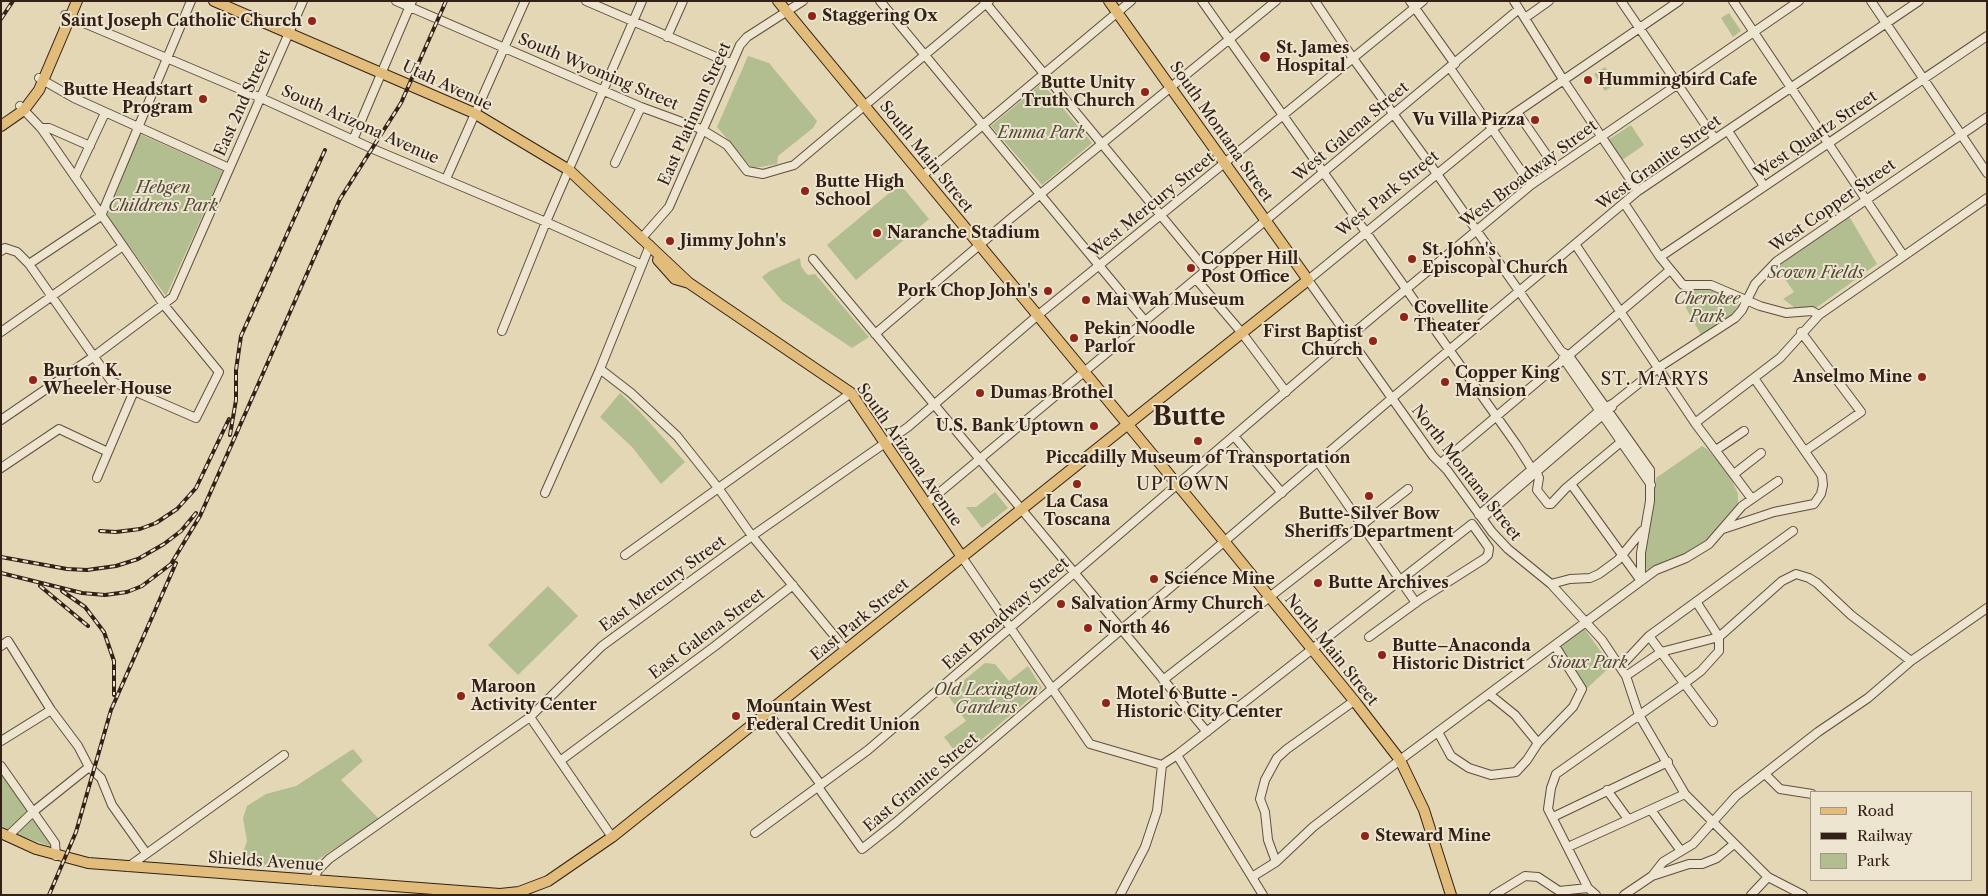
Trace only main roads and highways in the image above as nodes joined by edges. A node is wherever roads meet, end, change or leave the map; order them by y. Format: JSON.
{"nodes":[{"id":1,"x":71,"y":1,"type":"edge"},
{"id":2,"x":77,"y":1,"type":"edge"},
{"id":3,"x":214,"y":1,"type":"edge"},
{"id":4,"x":778,"y":1,"type":"edge"},
{"id":5,"x":1109,"y":1,"type":"edge"},
{"id":6,"x":68,"y":16,"type":"junction"},
{"id":7,"x":22,"y":108,"type":"junction"},
{"id":8,"x":1,"y":118,"type":"edge"},
{"id":9,"x":1,"y":126,"type":"edge"},
{"id":10,"x":647,"y":245,"type":"junction"},
{"id":11,"x":676,"y":279,"type":"joint"},
{"id":12,"x":1308,"y":280,"type":"joint"},
{"id":13,"x":689,"y":283,"type":"junction"},
{"id":14,"x":1127,"y":425,"type":"junction"},
{"id":15,"x":962,"y":557,"type":"junction"},
{"id":16,"x":4,"y":835,"type":"edge"},
{"id":17,"x":612,"y":837,"type":"joint"},
{"id":18,"x":1451,"y":895,"type":"edge"}],
"edges":[{"from":1,"to":6,"type":"main road"},
{"from":2,"to":6,"type":"main road"},
{"from":3,"to":10,"type":"main road","name":"Utah Avenue"},
{"from":4,"to":14,"type":"main road","name":"South Main Street"},
{"from":5,"to":12,"type":"main road","name":"South Montana Street"},
{"from":6,"to":7,"type":"main road"},
{"from":7,"to":8,"type":"main road"},
{"from":7,"to":9,"type":"main road"},
{"from":10,"to":11,"type":"main road","name":"Utah Avenue"},
{"from":10,"to":13,"type":"main road","name":"Utah Avenue"},
{"from":11,"to":13,"type":"main road","name":"South Arizona Avenue"},
{"from":12,"to":14,"type":"main road","name":"West Park Street"},
{"from":13,"to":15,"type":"main road","name":"South Arizona Avenue"},
{"from":14,"to":15,"type":"main road","name":"East Park Street"},
{"from":14,"to":18,"type":"main road","name":"North Main Street"},
{"from":15,"to":17,"type":"main road","name":"East Park Street"},
{"from":16,"to":17,"type":"main road","name":"Shields Avenue"}]}
